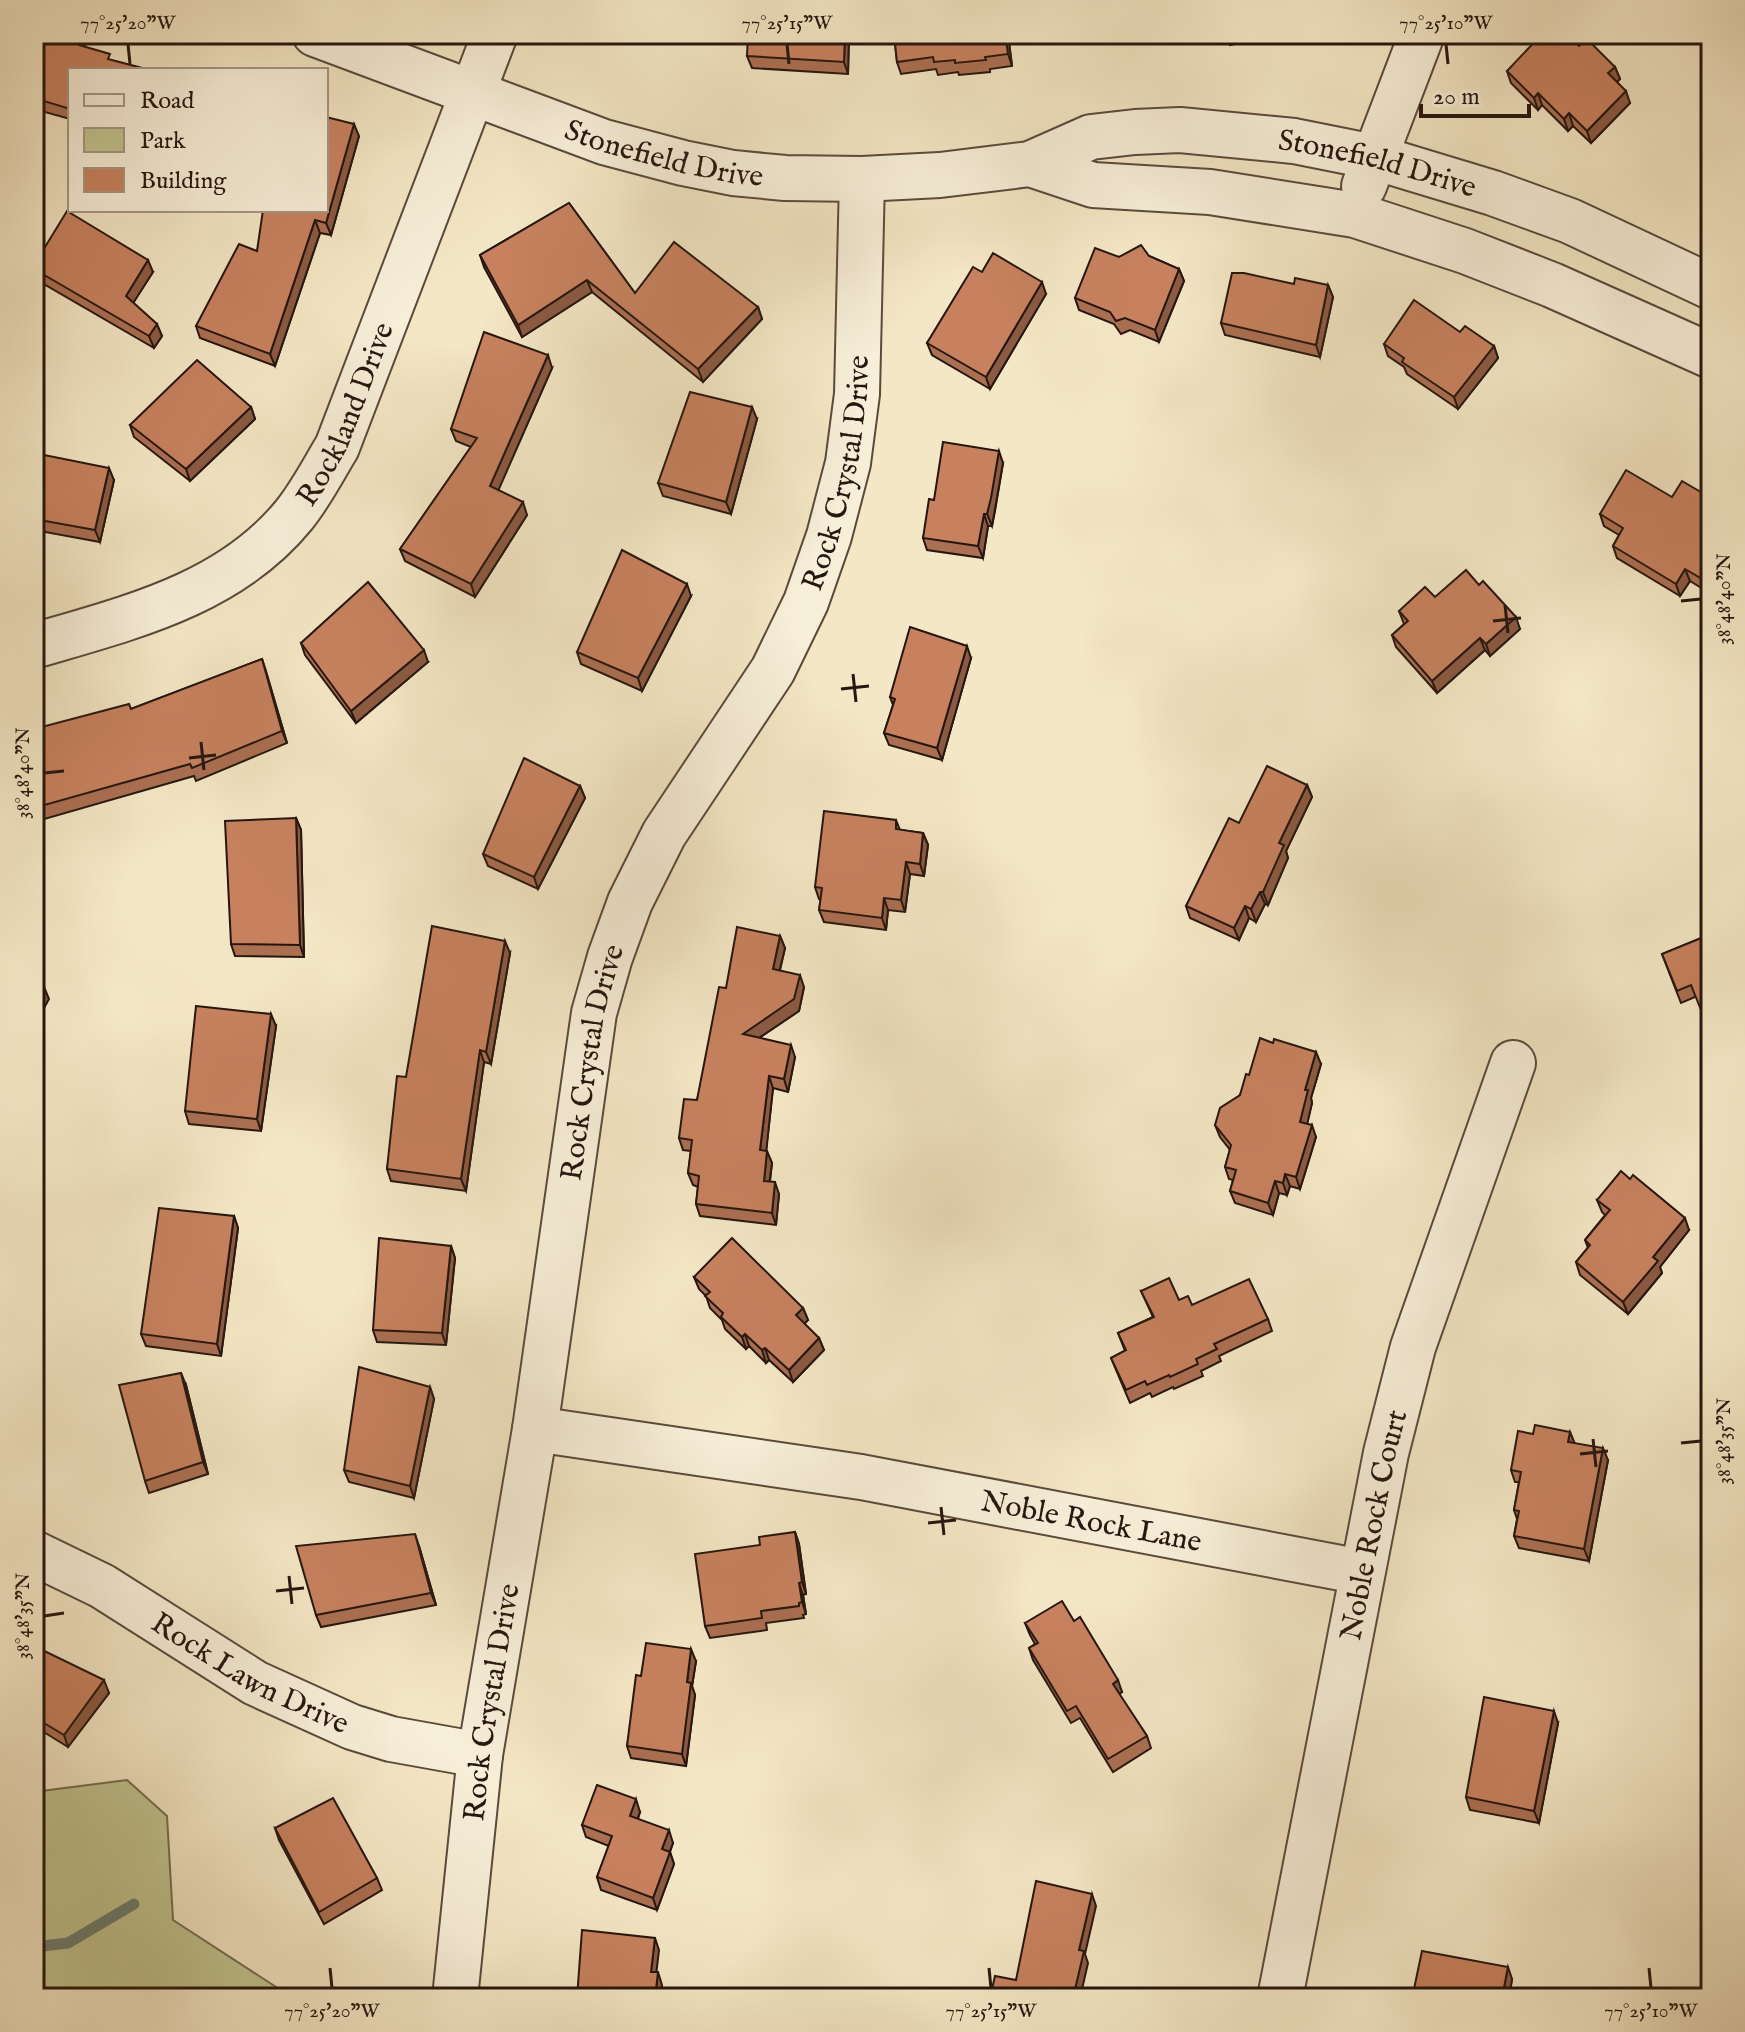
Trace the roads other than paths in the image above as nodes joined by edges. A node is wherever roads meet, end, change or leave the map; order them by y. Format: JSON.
{"nodes":[{"id":1,"x":315,"y":34,"type":"edge"},
{"id":2,"x":495,"y":34,"type":"edge"},
{"id":3,"x":1422,"y":34,"type":"edge"},
{"id":4,"x":473,"y":93,"type":"junction"},
{"id":5,"x":1374,"y":157,"type":"junction"},
{"id":6,"x":1030,"y":164,"type":"junction"},
{"id":7,"x":862,"y":179,"type":"junction"},
{"id":8,"x":1355,"y":215,"type":"junction"},
{"id":9,"x":1711,"y":287,"type":"edge"},
{"id":10,"x":1711,"y":356,"type":"edge"},
{"id":11,"x":34,"y":646,"type":"edge"},
{"id":12,"x":1513,"y":1063,"type":"dead end"},
{"id":13,"x":535,"y":1429,"type":"junction"},
{"id":14,"x":34,"y":1553,"type":"edge"},
{"id":15,"x":1362,"y":1572,"type":"junction"},
{"id":16,"x":480,"y":1755,"type":"junction"},
{"id":17,"x":455,"y":1998,"type":"edge"},
{"id":18,"x":1280,"y":1998,"type":"edge"}],
"edges":[{"from":1,"to":4,"type":"street","name":"Stonefield Drive"},
{"from":2,"to":4,"type":"street","name":"Rockland Drive"},
{"from":3,"to":5,"type":"street"},
{"from":4,"to":7,"type":"street","name":"Stonefield Drive"},
{"from":4,"to":11,"type":"street","name":"Rockland Drive"},
{"from":5,"to":6,"type":"street","name":"Stonefield Drive"},
{"from":5,"to":8,"type":"street"},
{"from":5,"to":9,"type":"street","name":"Stonefield Drive"},
{"from":6,"to":7,"type":"street","name":"Stonefield Drive"},
{"from":6,"to":8,"type":"street","name":"Stonefield Drive"},
{"from":7,"to":13,"type":"street","name":"Rock Crystal Drive"},
{"from":8,"to":10,"type":"street","name":"Stonefield Drive"},
{"from":12,"to":15,"type":"street","name":"Noble Rock Court"},
{"from":13,"to":15,"type":"street","name":"Noble Rock Lane"},
{"from":13,"to":16,"type":"street","name":"Rock Crystal Drive"},
{"from":14,"to":16,"type":"street","name":"Rock Lawn Drive"},
{"from":15,"to":18,"type":"street","name":"Noble Rock Court"},
{"from":16,"to":17,"type":"street","name":"Rock Crystal Drive"}]}
